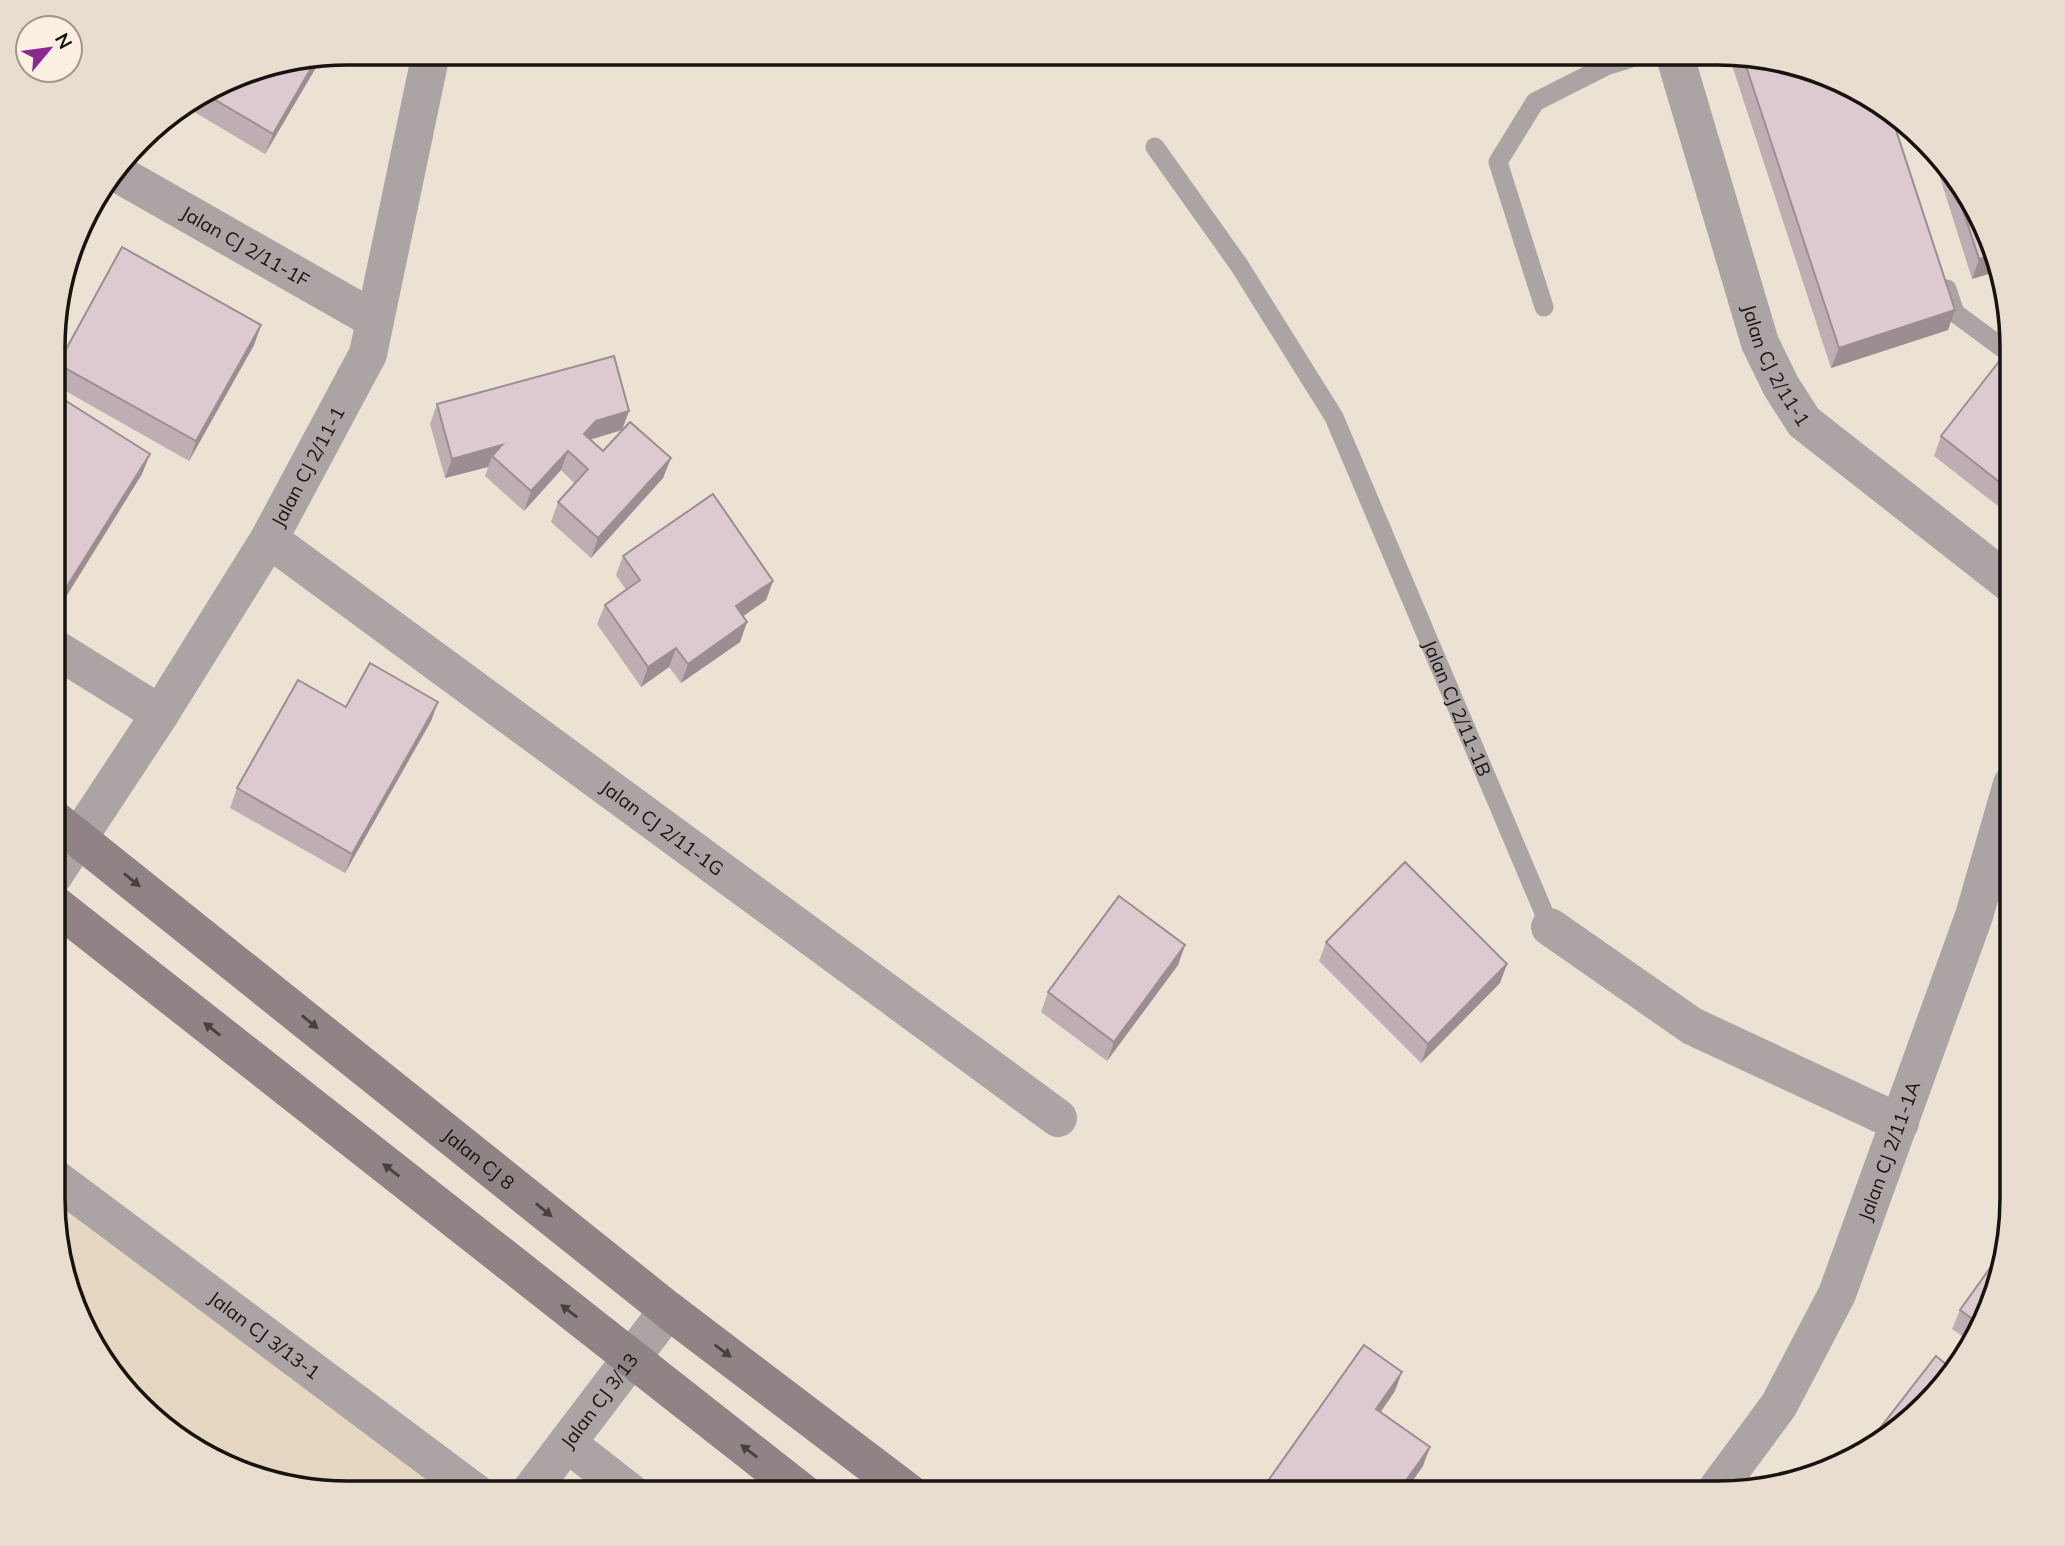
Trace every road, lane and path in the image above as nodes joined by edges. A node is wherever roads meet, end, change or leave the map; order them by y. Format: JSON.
{"nodes":[{"id":1,"x":428,"y":65,"type":"edge"},
{"id":2,"x":1608,"y":65,"type":"edge"},
{"id":3,"x":1678,"y":65,"type":"edge"},
{"id":4,"x":1155,"y":147,"type":"dead end"},
{"id":5,"x":123,"y":176,"type":"edge"},
{"id":6,"x":1942,"y":275,"type":"edge"},
{"id":7,"x":1544,"y":307,"type":"dead end"},
{"id":8,"x":375,"y":320,"type":"junction"},
{"id":9,"x":2000,"y":346,"type":"edge"},
{"id":10,"x":269,"y":539,"type":"junction"},
{"id":11,"x":2000,"y":576,"type":"edge"},
{"id":12,"x":65,"y":655,"type":"edge"},
{"id":13,"x":160,"y":714,"type":"junction"},
{"id":14,"x":2000,"y":826,"type":"edge"},
{"id":15,"x":66,"y":828,"type":"edge"},
{"id":16,"x":65,"y":913,"type":"edge"},
{"id":17,"x":1549,"y":927,"type":"joint"},
{"id":18,"x":1058,"y":1118,"type":"dead end"},
{"id":19,"x":1900,"y":1123,"type":"junction"},
{"id":20,"x":65,"y":1186,"type":"edge"},
{"id":21,"x":668,"y":1310,"type":"junction"},
{"id":22,"x":630,"y":1360,"type":"junction"},
{"id":23,"x":567,"y":1443,"type":"junction"},
{"id":24,"x":460,"y":1481,"type":"edge"},
{"id":25,"x":537,"y":1481,"type":"edge"},
{"id":26,"x":616,"y":1481,"type":"edge"},
{"id":27,"x":787,"y":1481,"type":"edge"},
{"id":28,"x":893,"y":1481,"type":"edge"},
{"id":29,"x":1723,"y":1481,"type":"edge"}],
"edges":[{"from":1,"to":8,"type":"street","name":"Jalan CJ 2/11-1"},
{"from":2,"to":7,"type":"lane"},
{"from":3,"to":11,"type":"street","name":"Jalan CJ 2/11-1"},
{"from":4,"to":17,"type":"lane","name":"Jalan CJ 2/11-1B"},
{"from":5,"to":8,"type":"street","name":"Jalan CJ 2/11-1F"},
{"from":6,"to":9,"type":"lane"},
{"from":8,"to":10,"type":"street","name":"Jalan CJ 2/11-1"},
{"from":10,"to":13,"type":"street","name":"Jalan CJ 2/11-1"},
{"from":10,"to":18,"type":"street","name":"Jalan CJ 2/11-1G"},
{"from":12,"to":13,"type":"street"},
{"from":13,"to":15,"type":"street","name":"Jalan CJ 2/11-1"},
{"from":14,"to":19,"type":"street","name":"Jalan CJ 2/11-1A"},
{"from":15,"to":21,"type":"street","name":"Jalan CJ 8","one_way":true},
{"from":22,"to":16,"type":"street","one_way":true},
{"from":17,"to":19,"type":"street","name":"Jalan CJ 2/11-1B"},
{"from":19,"to":29,"type":"street","name":"Jalan CJ 2/11-1A"},
{"from":20,"to":24,"type":"street","name":"Jalan CJ 3/13-1"},
{"from":21,"to":22,"type":"street","name":"Jalan CJ 3/13"},
{"from":21,"to":28,"type":"street","name":"Jalan CJ 8","one_way":true},
{"from":22,"to":23,"type":"street","name":"Jalan CJ 3/13"},
{"from":27,"to":22,"type":"street","one_way":true},
{"from":23,"to":25,"type":"street","name":"Jalan CJ 3/13"},
{"from":23,"to":26,"type":"street"}]}
